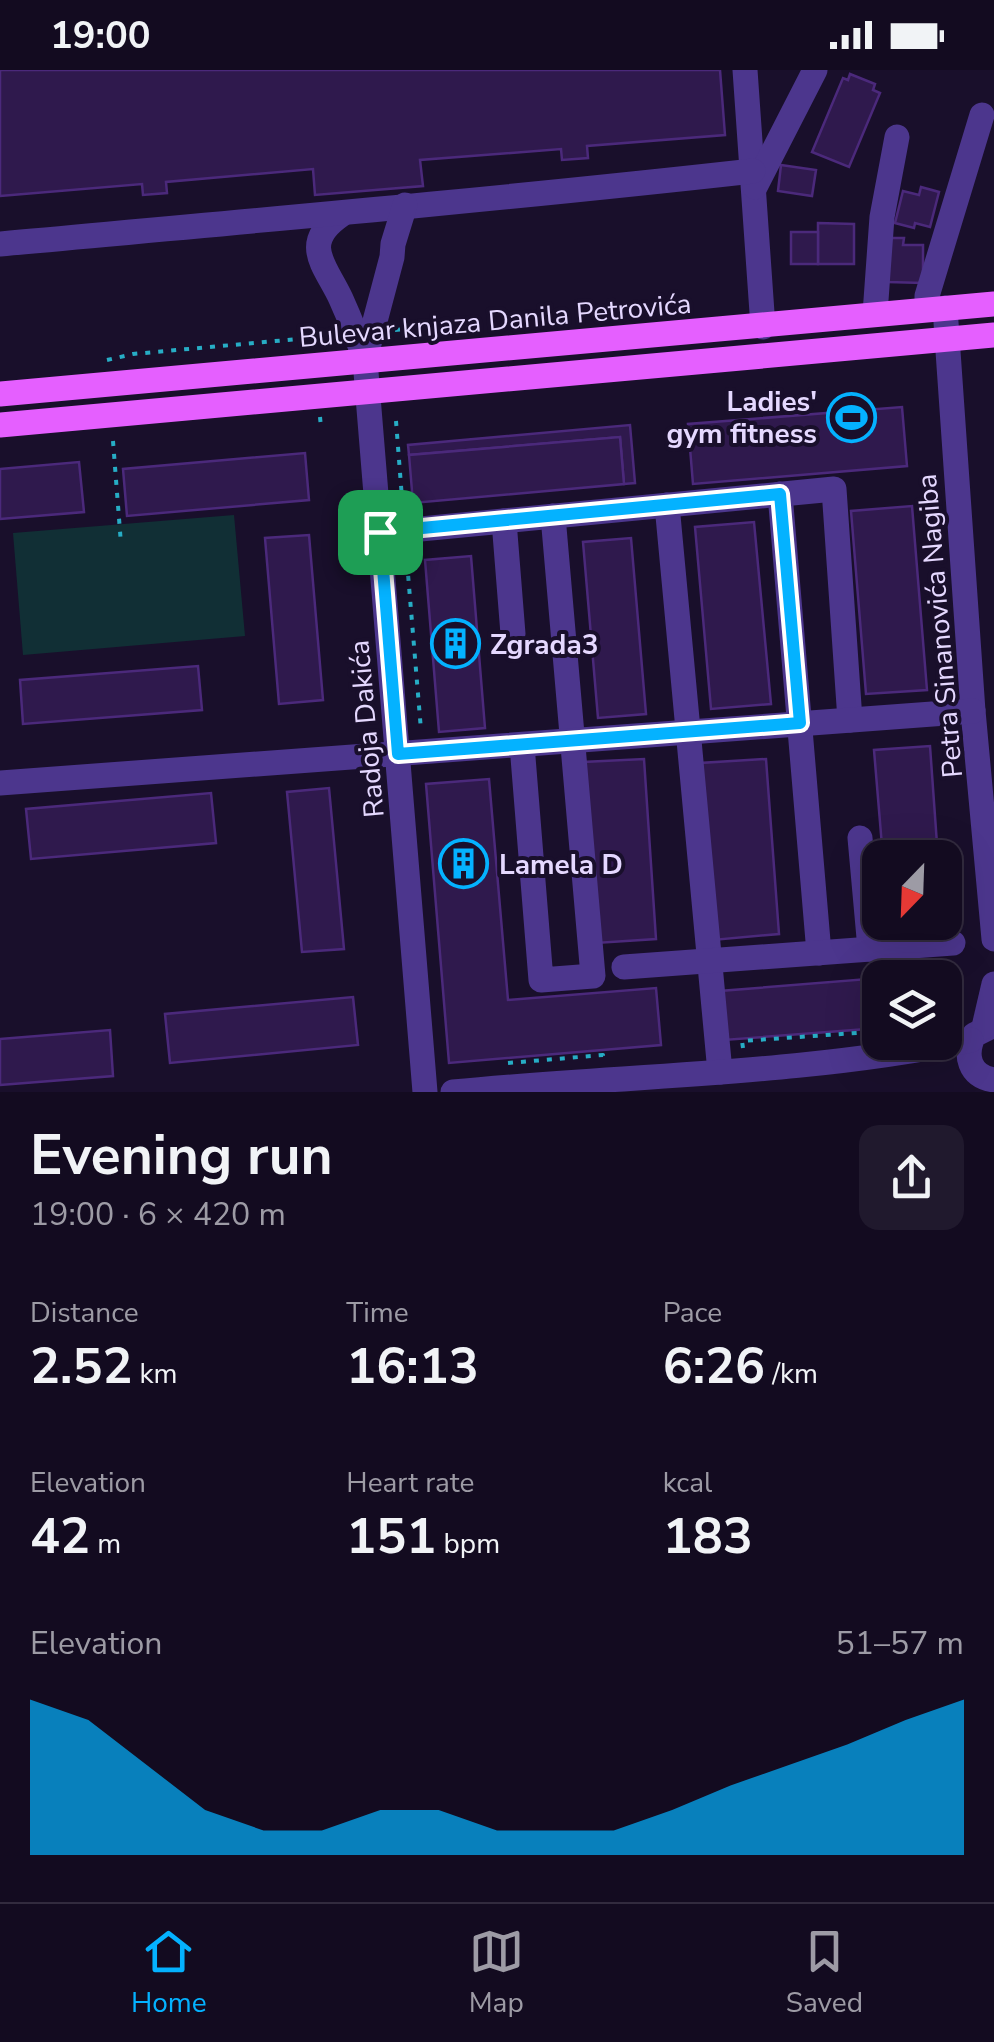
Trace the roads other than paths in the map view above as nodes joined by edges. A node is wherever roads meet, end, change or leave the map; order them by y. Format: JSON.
{"nodes":[{"id":1,"x":745,"y":70,"type":"edge"},
{"id":2,"x":764,"y":70,"type":"edge"},
{"id":3,"x":815,"y":70,"type":"edge"},
{"id":4,"x":982,"y":115,"type":"dead end"},
{"id":5,"x":750,"y":120,"type":"junction"},
{"id":6,"x":897,"y":138,"type":"dead end"},
{"id":7,"x":754,"y":179,"type":"junction"},
{"id":8,"x":405,"y":205,"type":"junction"},
{"id":9,"x":350,"y":214,"type":"junction"},
{"id":10,"x":289,"y":217,"type":"junction"},
{"id":11,"x":0,"y":244,"type":"edge"},
{"id":12,"x":392,"y":244,"type":"junction"},
{"id":13,"x":318,"y":255,"type":"junction"},
{"id":14,"x":994,"y":304,"type":"edge"},
{"id":15,"x":936,"y":309,"type":"junction"},
{"id":16,"x":875,"y":314,"type":"junction"},
{"id":17,"x":762,"y":327,"type":"junction"},
{"id":18,"x":363,"y":333,"type":"junction"},
{"id":19,"x":994,"y":334,"type":"edge"},
{"id":20,"x":948,"y":339,"type":"junction"},
{"id":21,"x":365,"y":360,"type":"junction"},
{"id":22,"x":368,"y":390,"type":"junction"},
{"id":23,"x":0,"y":394,"type":"edge"},
{"id":24,"x":0,"y":425,"type":"edge"},
{"id":25,"x":780,"y":494,"type":"junction"},
{"id":26,"x":667,"y":505,"type":"junction"},
{"id":27,"x":554,"y":516,"type":"junction"},
{"id":28,"x":504,"y":521,"type":"junction"},
{"id":29,"x":392,"y":531,"type":"junction"},
{"id":30,"x":513,"y":634,"type":"dead end"},
{"id":31,"x":973,"y":711,"type":"junction"},
{"id":32,"x":850,"y":720,"type":"junction"},
{"id":33,"x":800,"y":723,"type":"junction"},
{"id":34,"x":686,"y":732,"type":"junction"},
{"id":35,"x":574,"y":741,"type":"junction"},
{"id":36,"x":522,"y":745,"type":"junction"},
{"id":37,"x":411,"y":753,"type":"junction"},
{"id":38,"x":0,"y":783,"type":"edge"},
{"id":39,"x":988,"y":798,"type":"edge"},
{"id":40,"x":860,"y":838,"type":"dead end"},
{"id":41,"x":994,"y":939,"type":"edge"},
{"id":42,"x":953,"y":943,"type":"dead end"},
{"id":43,"x":870,"y":949,"type":"junction"},
{"id":44,"x":819,"y":953,"type":"junction"},
{"id":45,"x":708,"y":962,"type":"junction"},
{"id":46,"x":624,"y":968,"type":"dead end"},
{"id":47,"x":994,"y":984,"type":"edge"},
{"id":48,"x":984,"y":1058,"type":"edge"},
{"id":49,"x":720,"y":1072,"type":"junction"},
{"id":50,"x":425,"y":1092,"type":"edge"},
{"id":51,"x":453,"y":1092,"type":"edge"}],
"edges":[{"from":1,"to":5,"type":"street"},
{"from":2,"to":5,"type":"street"},
{"from":3,"to":7,"type":"street"},
{"from":4,"to":15,"type":"street","name":"Petra Sinanovića Nagiba"},
{"from":5,"to":7,"type":"street"},
{"from":6,"to":16,"type":"street"},
{"from":7,"to":8,"type":"street"},
{"from":7,"to":17,"type":"street"},
{"from":8,"to":9,"type":"street"},
{"from":8,"to":12,"type":"street"},
{"from":9,"to":10,"type":"street"},
{"from":9,"to":12,"type":"street"},
{"from":9,"to":13,"type":"street"},
{"from":10,"to":11,"type":"street"},
{"from":10,"to":13,"type":"street","name":"Radoja Dakića"},
{"from":12,"to":18,"type":"street"},
{"from":13,"to":18,"type":"street","name":"Radoja Dakića"},
{"from":14,"to":15,"type":"main road","name":"Bulevar knjaza Danila Petrovića"},
{"from":15,"to":16,"type":"main road","name":"Bulevar knjaza Danila Petrovića"},
{"from":15,"to":20,"type":"street","name":"Petra Sinanovića Nagiba"},
{"from":16,"to":17,"type":"main road","name":"Bulevar knjaza Danila Petrovića"},
{"from":17,"to":21,"type":"main road","name":"Bulevar knjaza Danila Petrovića"},
{"from":18,"to":21,"type":"street","name":"Radoja Dakića"},
{"from":19,"to":20,"type":"main road"},
{"from":20,"to":22,"type":"main road"},
{"from":20,"to":31,"type":"street","name":"Petra Sinanovića Nagiba"},
{"from":21,"to":22,"type":"street","name":"Radoja Dakića"},
{"from":21,"to":23,"type":"main road","name":"Bulevar knjaza Danila Petrovića"},
{"from":22,"to":24,"type":"main road"},
{"from":22,"to":29,"type":"street","name":"Radoja Dakića"},
{"from":25,"to":26,"type":"street"},
{"from":25,"to":32,"type":"street"},
{"from":25,"to":33,"type":"street"},
{"from":26,"to":27,"type":"street"},
{"from":26,"to":34,"type":"street"},
{"from":27,"to":28,"type":"street"},
{"from":27,"to":35,"type":"street"},
{"from":28,"to":29,"type":"street"},
{"from":28,"to":30,"type":"street"},
{"from":29,"to":37,"type":"street","name":"Radoja Dakića"},
{"from":31,"to":32,"type":"street"},
{"from":31,"to":39,"type":"street","name":"Petra Sinanovića Nagiba"},
{"from":32,"to":33,"type":"street"},
{"from":33,"to":34,"type":"street"},
{"from":33,"to":44,"type":"street"},
{"from":34,"to":35,"type":"street"},
{"from":34,"to":45,"type":"street"},
{"from":35,"to":36,"type":"street"},
{"from":35,"to":36,"type":"street"},
{"from":36,"to":37,"type":"street"},
{"from":37,"to":38,"type":"street"},
{"from":37,"to":50,"type":"street","name":"Radoja Dakića"},
{"from":39,"to":41,"type":"street","name":"Petra Sinanovića Nagiba"},
{"from":40,"to":43,"type":"street"},
{"from":42,"to":43,"type":"street"},
{"from":43,"to":44,"type":"street"},
{"from":44,"to":45,"type":"street"},
{"from":45,"to":46,"type":"street"},
{"from":45,"to":49,"type":"street"},
{"from":47,"to":48,"type":"street"},
{"from":48,"to":49,"type":"street"},
{"from":49,"to":51,"type":"street"}]}
